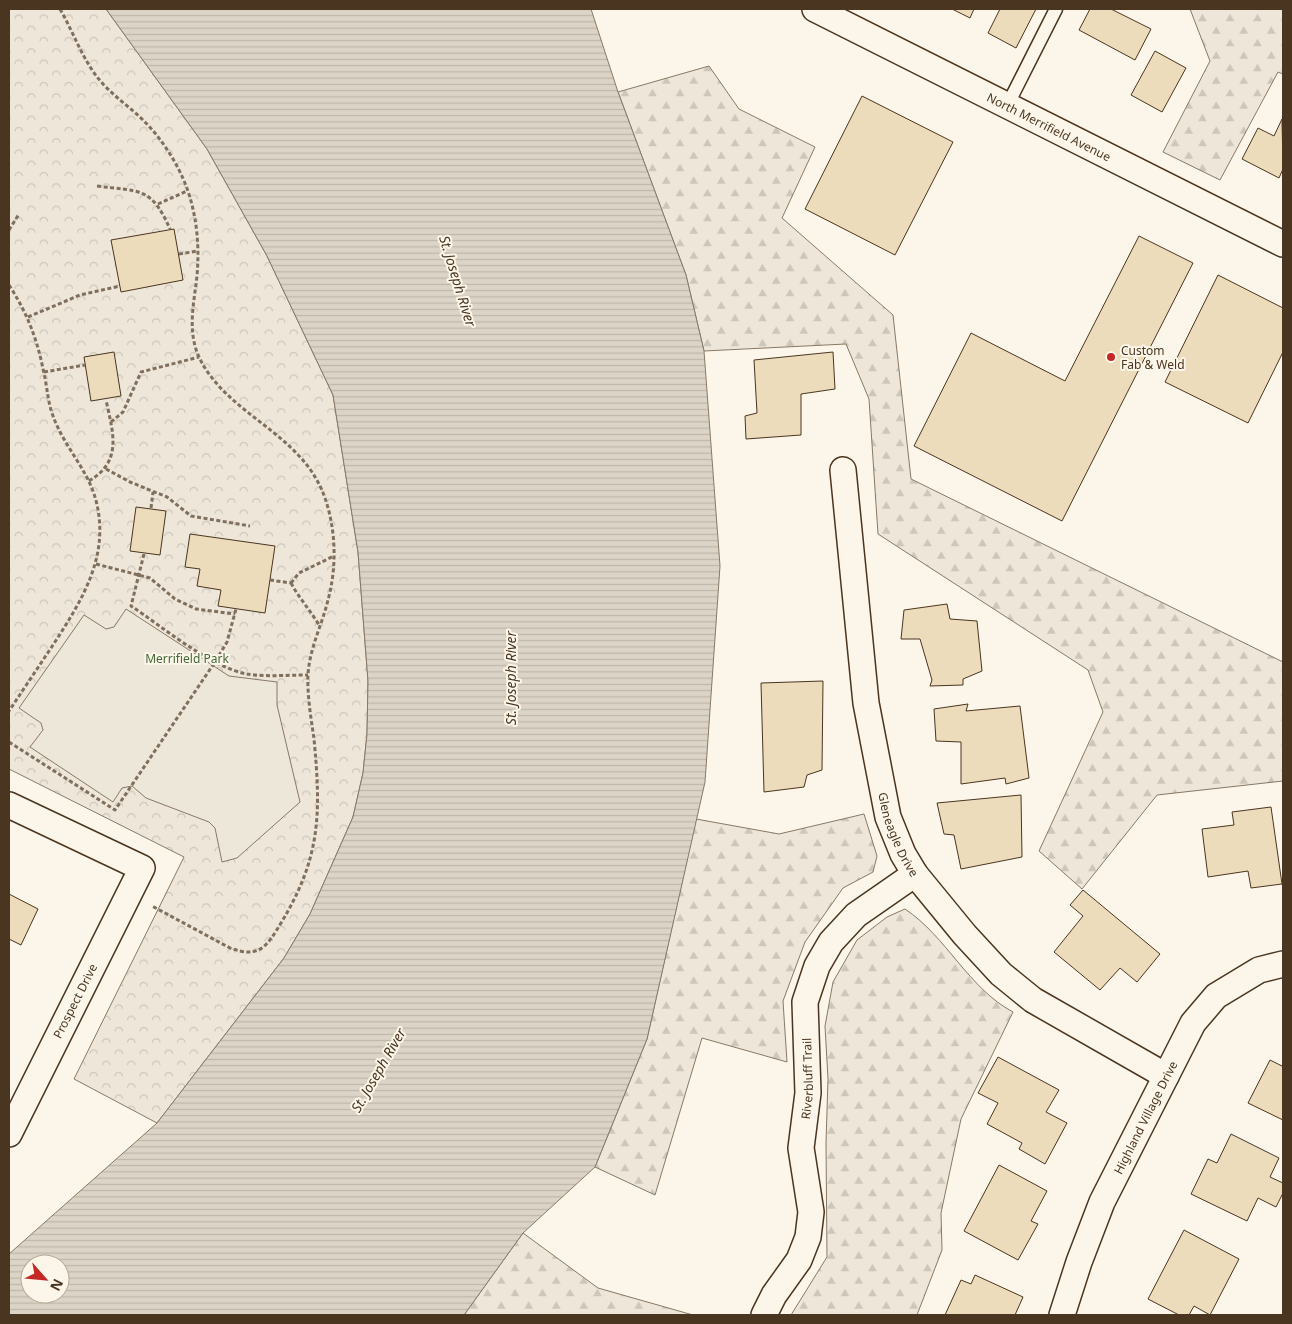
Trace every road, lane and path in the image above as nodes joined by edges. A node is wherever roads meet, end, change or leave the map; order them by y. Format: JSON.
{"nodes":[{"id":1,"x":60,"y":9,"type":"edge"},
{"id":2,"x":816,"y":9,"type":"edge"},
{"id":3,"x":1056,"y":9,"type":"edge"},
{"id":4,"x":1007,"y":106,"type":"junction"},
{"id":5,"x":97,"y":186,"type":"dead end"},
{"id":6,"x":187,"y":191,"type":"junction"},
{"id":7,"x":158,"y":204,"type":"junction"},
{"id":8,"x":19,"y":214,"type":"dead end"},
{"id":9,"x":170,"y":229,"type":"dead end"},
{"id":10,"x":9,"y":230,"type":"edge"},
{"id":11,"x":1283,"y":244,"type":"edge"},
{"id":12,"x":198,"y":251,"type":"junction"},
{"id":13,"x":178,"y":254,"type":"dead end"},
{"id":14,"x":9,"y":285,"type":"edge"},
{"id":15,"x":120,"y":286,"type":"dead end"},
{"id":16,"x":28,"y":317,"type":"junction"},
{"id":17,"x":199,"y":356,"type":"junction"},
{"id":18,"x":85,"y":366,"type":"dead end"},
{"id":19,"x":44,"y":372,"type":"junction"},
{"id":20,"x":106,"y":400,"type":"dead end"},
{"id":21,"x":111,"y":422,"type":"junction"},
{"id":22,"x":106,"y":469,"type":"junction"},
{"id":23,"x":843,"y":470,"type":"dead end"},
{"id":24,"x":89,"y":481,"type":"junction"},
{"id":25,"x":152,"y":492,"type":"junction"},
{"id":26,"x":151,"y":508,"type":"dead end"},
{"id":27,"x":250,"y":526,"type":"dead end"},
{"id":28,"x":144,"y":554,"type":"dead end"},
{"id":29,"x":334,"y":555,"type":"junction"},
{"id":30,"x":96,"y":564,"type":"junction"},
{"id":31,"x":141,"y":574,"type":"junction"},
{"id":32,"x":270,"y":580,"type":"dead end"},
{"id":33,"x":290,"y":583,"type":"junction"},
{"id":34,"x":236,"y":609,"type":"dead end"},
{"id":35,"x":235,"y":614,"type":"junction"},
{"id":36,"x":319,"y":625,"type":"junction"},
{"id":37,"x":215,"y":662,"type":"junction"},
{"id":38,"x":308,"y":675,"type":"junction"},
{"id":39,"x":9,"y":711,"type":"edge"},
{"id":40,"x":9,"y":742,"type":"edge"},
{"id":41,"x":9,"y":805,"type":"edge"},
{"id":42,"x":915,"y":874,"type":"junction"},
{"id":43,"x":129,"y":894,"type":"junction"},
{"id":44,"x":1283,"y":964,"type":"edge"},
{"id":45,"x":1166,"y":1076,"type":"junction"},
{"id":46,"x":9,"y":1134,"type":"edge"},
{"id":47,"x":764,"y":1315,"type":"edge"},
{"id":48,"x":1062,"y":1315,"type":"edge"}],
"edges":[{"from":1,"to":6,"type":"path"},
{"from":2,"to":4,"type":"street","name":"North Merrifield Avenue"},
{"from":3,"to":4,"type":"lane"},
{"from":4,"to":11,"type":"street","name":"North Merrifield Avenue"},
{"from":5,"to":7,"type":"path"},
{"from":6,"to":7,"type":"path"},
{"from":6,"to":12,"type":"path"},
{"from":7,"to":9,"type":"path"},
{"from":8,"to":10,"type":"path"},
{"from":12,"to":13,"type":"path"},
{"from":12,"to":17,"type":"path"},
{"from":14,"to":16,"type":"path"},
{"from":15,"to":16,"type":"path"},
{"from":16,"to":19,"type":"path"},
{"from":17,"to":21,"type":"path"},
{"from":17,"to":29,"type":"path"},
{"from":18,"to":19,"type":"path"},
{"from":19,"to":24,"type":"path"},
{"from":20,"to":21,"type":"path"},
{"from":21,"to":22,"type":"path"},
{"from":22,"to":24,"type":"path"},
{"from":22,"to":25,"type":"path"},
{"from":23,"to":42,"type":"street","name":"Gleneagle Drive"},
{"from":24,"to":30,"type":"path"},
{"from":25,"to":26,"type":"path"},
{"from":25,"to":27,"type":"path"},
{"from":28,"to":31,"type":"path"},
{"from":29,"to":33,"type":"path"},
{"from":29,"to":36,"type":"path"},
{"from":30,"to":31,"type":"path"},
{"from":30,"to":39,"type":"path"},
{"from":31,"to":35,"type":"path"},
{"from":31,"to":37,"type":"path"},
{"from":32,"to":33,"type":"path"},
{"from":33,"to":36,"type":"path"},
{"from":34,"to":35,"type":"path"},
{"from":35,"to":37,"type":"path"},
{"from":36,"to":38,"type":"path"},
{"from":37,"to":38,"type":"path"},
{"from":37,"to":40,"type":"path"},
{"from":38,"to":43,"type":"path"},
{"from":41,"to":43,"type":"street","name":"Prospect Drive"},
{"from":42,"to":45,"type":"street","name":"Gleneagle Drive"},
{"from":42,"to":47,"type":"street","name":"Riverbluff Trail"},
{"from":43,"to":46,"type":"street","name":"Prospect Drive"},
{"from":44,"to":45,"type":"street","name":"Highland Village Drive"},
{"from":45,"to":48,"type":"street","name":"Highland Village Drive"}]}
